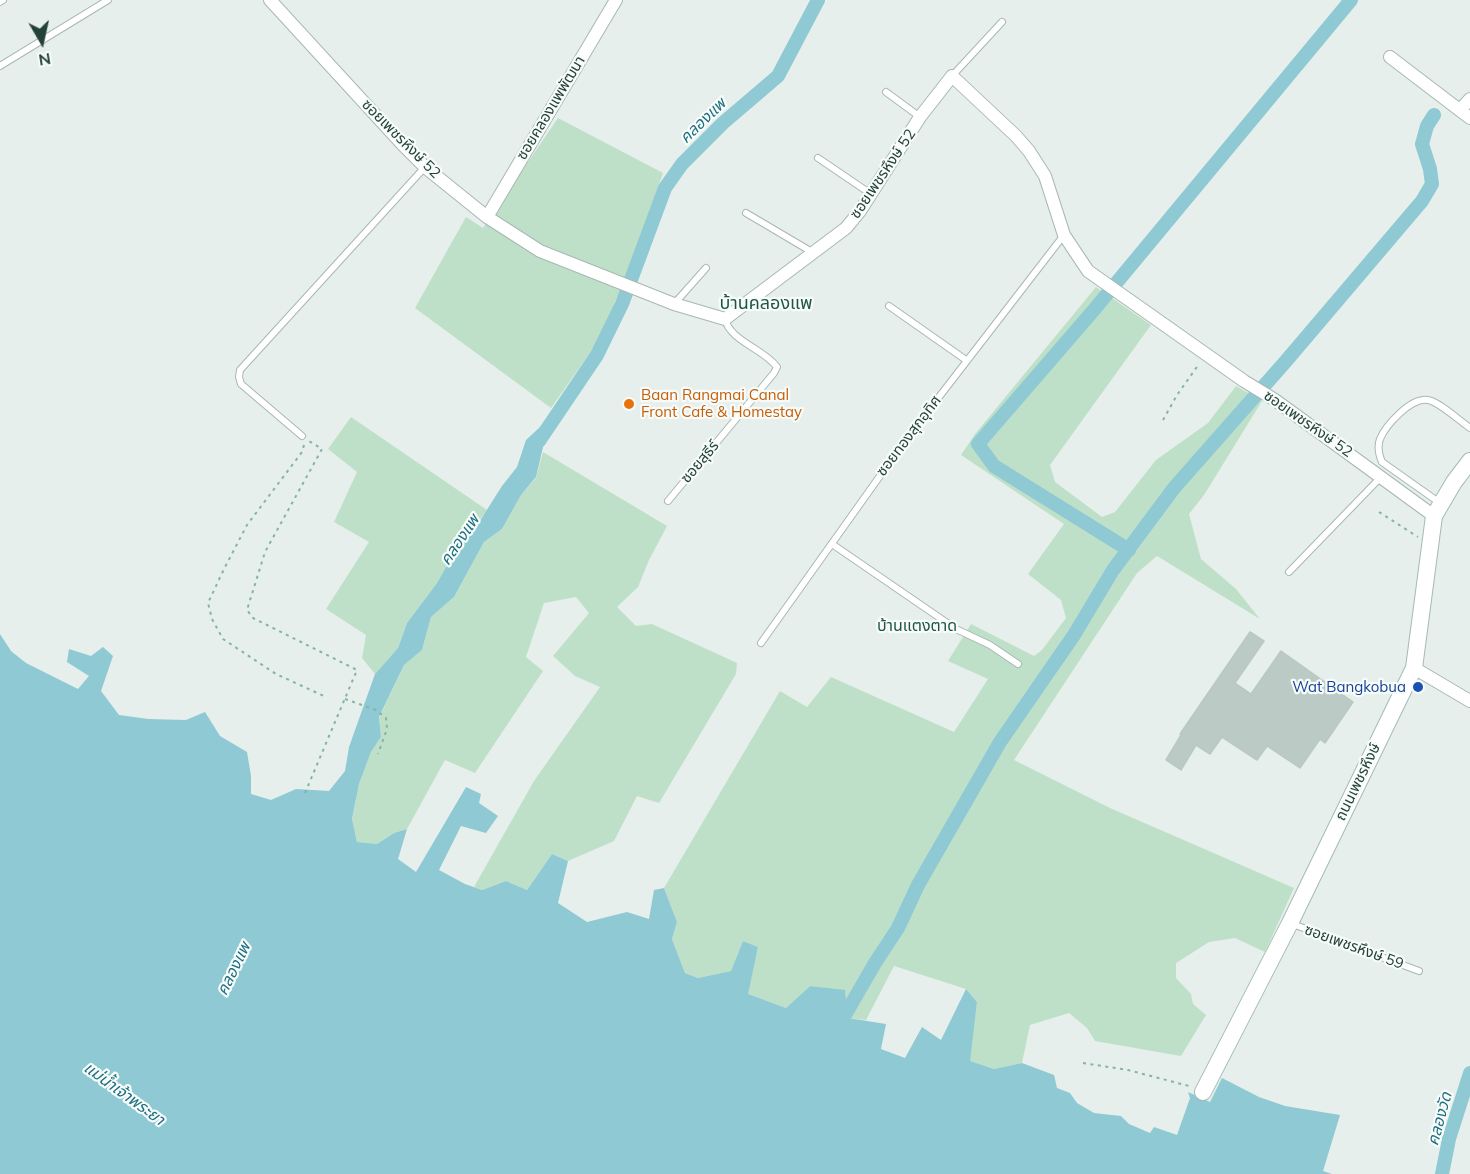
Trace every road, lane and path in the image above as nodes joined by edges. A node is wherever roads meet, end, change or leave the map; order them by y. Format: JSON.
{"nodes":[{"id":1,"x":108,"y":0,"type":"edge"},
{"id":2,"x":270,"y":0,"type":"edge"},
{"id":3,"x":616,"y":0,"type":"edge"},
{"id":4,"x":1002,"y":22,"type":"dead end"},
{"id":5,"x":1390,"y":57,"type":"dead end"},
{"id":6,"x":0,"y":66,"type":"edge"},
{"id":7,"x":952,"y":76,"type":"junction"},
{"id":8,"x":886,"y":92,"type":"dead end"},
{"id":9,"x":1470,"y":99,"type":"edge"},
{"id":10,"x":1465,"y":114,"type":"edge"},
{"id":11,"x":920,"y":117,"type":"junction"},
{"id":12,"x":818,"y":158,"type":"dead end"},
{"id":13,"x":425,"y":167,"type":"junction"},
{"id":14,"x":871,"y":194,"type":"junction"},
{"id":15,"x":746,"y":213,"type":"dead end"},
{"id":16,"x":487,"y":217,"type":"junction"},
{"id":17,"x":1064,"y":235,"type":"junction"},
{"id":18,"x":812,"y":252,"type":"junction"},
{"id":19,"x":706,"y":268,"type":"dead end"},
{"id":20,"x":674,"y":304,"type":"junction"},
{"id":21,"x":889,"y":306,"type":"dead end"},
{"id":22,"x":725,"y":319,"type":"junction"},
{"id":23,"x":1206,"y":355,"type":"junction"},
{"id":24,"x":966,"y":360,"type":"junction"},
{"id":25,"x":1163,"y":420,"type":"dead end"},
{"id":26,"x":1470,"y":428,"type":"edge"},
{"id":27,"x":302,"y":436,"type":"junction"},
{"id":28,"x":1470,"y":461,"type":"edge"},
{"id":29,"x":1382,"y":477,"type":"junction"},
{"id":30,"x":668,"y":501,"type":"dead end"},
{"id":31,"x":1437,"y":509,"type":"junction"},
{"id":32,"x":1379,"y":512,"type":"dead end"},
{"id":33,"x":832,"y":544,"type":"junction"},
{"id":34,"x":1430,"y":546,"type":"junction"},
{"id":35,"x":1289,"y":572,"type":"dead end"},
{"id":36,"x":761,"y":643,"type":"dead end"},
{"id":37,"x":1018,"y":664,"type":"dead end"},
{"id":38,"x":1414,"y":668,"type":"junction"},
{"id":39,"x":326,"y":697,"type":"dead end"},
{"id":40,"x":345,"y":699,"type":"junction"},
{"id":41,"x":1470,"y":701,"type":"edge"},
{"id":42,"x":378,"y":754,"type":"dead end"},
{"id":43,"x":304,"y":794,"type":"dead end"},
{"id":44,"x":1290,"y":923,"type":"junction"},
{"id":45,"x":1419,"y":971,"type":"dead end"},
{"id":46,"x":1083,"y":1063,"type":"dead end"},
{"id":47,"x":1203,"y":1092,"type":"joint"}],
"edges":[{"from":1,"to":6,"type":"lane"},
{"from":2,"to":13,"type":"street","name":"ซอยเพชรหึงษ์ 52"},
{"from":3,"to":16,"type":"street","name":"ซอยคลองแพพัฒนา"},
{"from":4,"to":7,"type":"lane"},
{"from":5,"to":10,"type":"street"},
{"from":7,"to":11,"type":"street","name":"ซอยเพชรหึงษ์ 52"},
{"from":7,"to":17,"type":"street","name":"ซอยเพชรหึงษ์ 52"},
{"from":8,"to":11,"type":"lane"},
{"from":9,"to":10,"type":"street"},
{"from":11,"to":14,"type":"street","name":"ซอยเพชรหึงษ์ 52"},
{"from":12,"to":14,"type":"lane"},
{"from":13,"to":16,"type":"street","name":"ซอยเพชรหึงษ์ 52"},
{"from":13,"to":27,"type":"lane"},
{"from":14,"to":18,"type":"street","name":"ซอยเพชรหึงษ์ 52"},
{"from":15,"to":18,"type":"lane"},
{"from":16,"to":20,"type":"street","name":"ซอยเพชรหึงษ์ 52"},
{"from":17,"to":23,"type":"street","name":"ซอยเพชรหึงษ์ 52"},
{"from":17,"to":24,"type":"lane","name":"ซอยทองสุกอุทิศ"},
{"from":18,"to":22,"type":"street","name":"ซอยเพชรหึงษ์ 52"},
{"from":19,"to":20,"type":"lane"},
{"from":20,"to":22,"type":"street","name":"ซอยเพชรหึงษ์ 52"},
{"from":21,"to":24,"type":"lane"},
{"from":22,"to":30,"type":"lane","name":"ซอยสุธีร์"},
{"from":23,"to":25,"type":"path"},
{"from":23,"to":29,"type":"street","name":"ซอยเพชรหึงษ์ 52"},
{"from":24,"to":33,"type":"lane","name":"ซอยทองสุกอุทิศ"},
{"from":26,"to":31,"type":"lane"},
{"from":27,"to":39,"type":"path"},
{"from":27,"to":40,"type":"path"},
{"from":28,"to":31,"type":"main road","name":"ถนนเพชรหึงษ์"},
{"from":29,"to":31,"type":"street","name":"ซอยเพชรหึงษ์ 52"},
{"from":29,"to":35,"type":"lane"},
{"from":31,"to":34,"type":"main road","name":"ถนนเพชรหึงษ์"},
{"from":32,"to":34,"type":"path"},
{"from":33,"to":36,"type":"lane","name":"ซอยทองสุกอุทิศ"},
{"from":33,"to":37,"type":"lane"},
{"from":34,"to":38,"type":"main road","name":"ถนนเพชรหึงษ์"},
{"from":38,"to":41,"type":"street"},
{"from":38,"to":44,"type":"main road","name":"ถนนเพชรหึงษ์"},
{"from":40,"to":42,"type":"path"},
{"from":40,"to":43,"type":"path"},
{"from":44,"to":45,"type":"lane","name":"ซอยเพชรหึงษ์ 59"},
{"from":44,"to":47,"type":"main road","name":"ถนนเพชรหึงษ์"},
{"from":46,"to":47,"type":"path"}]}
